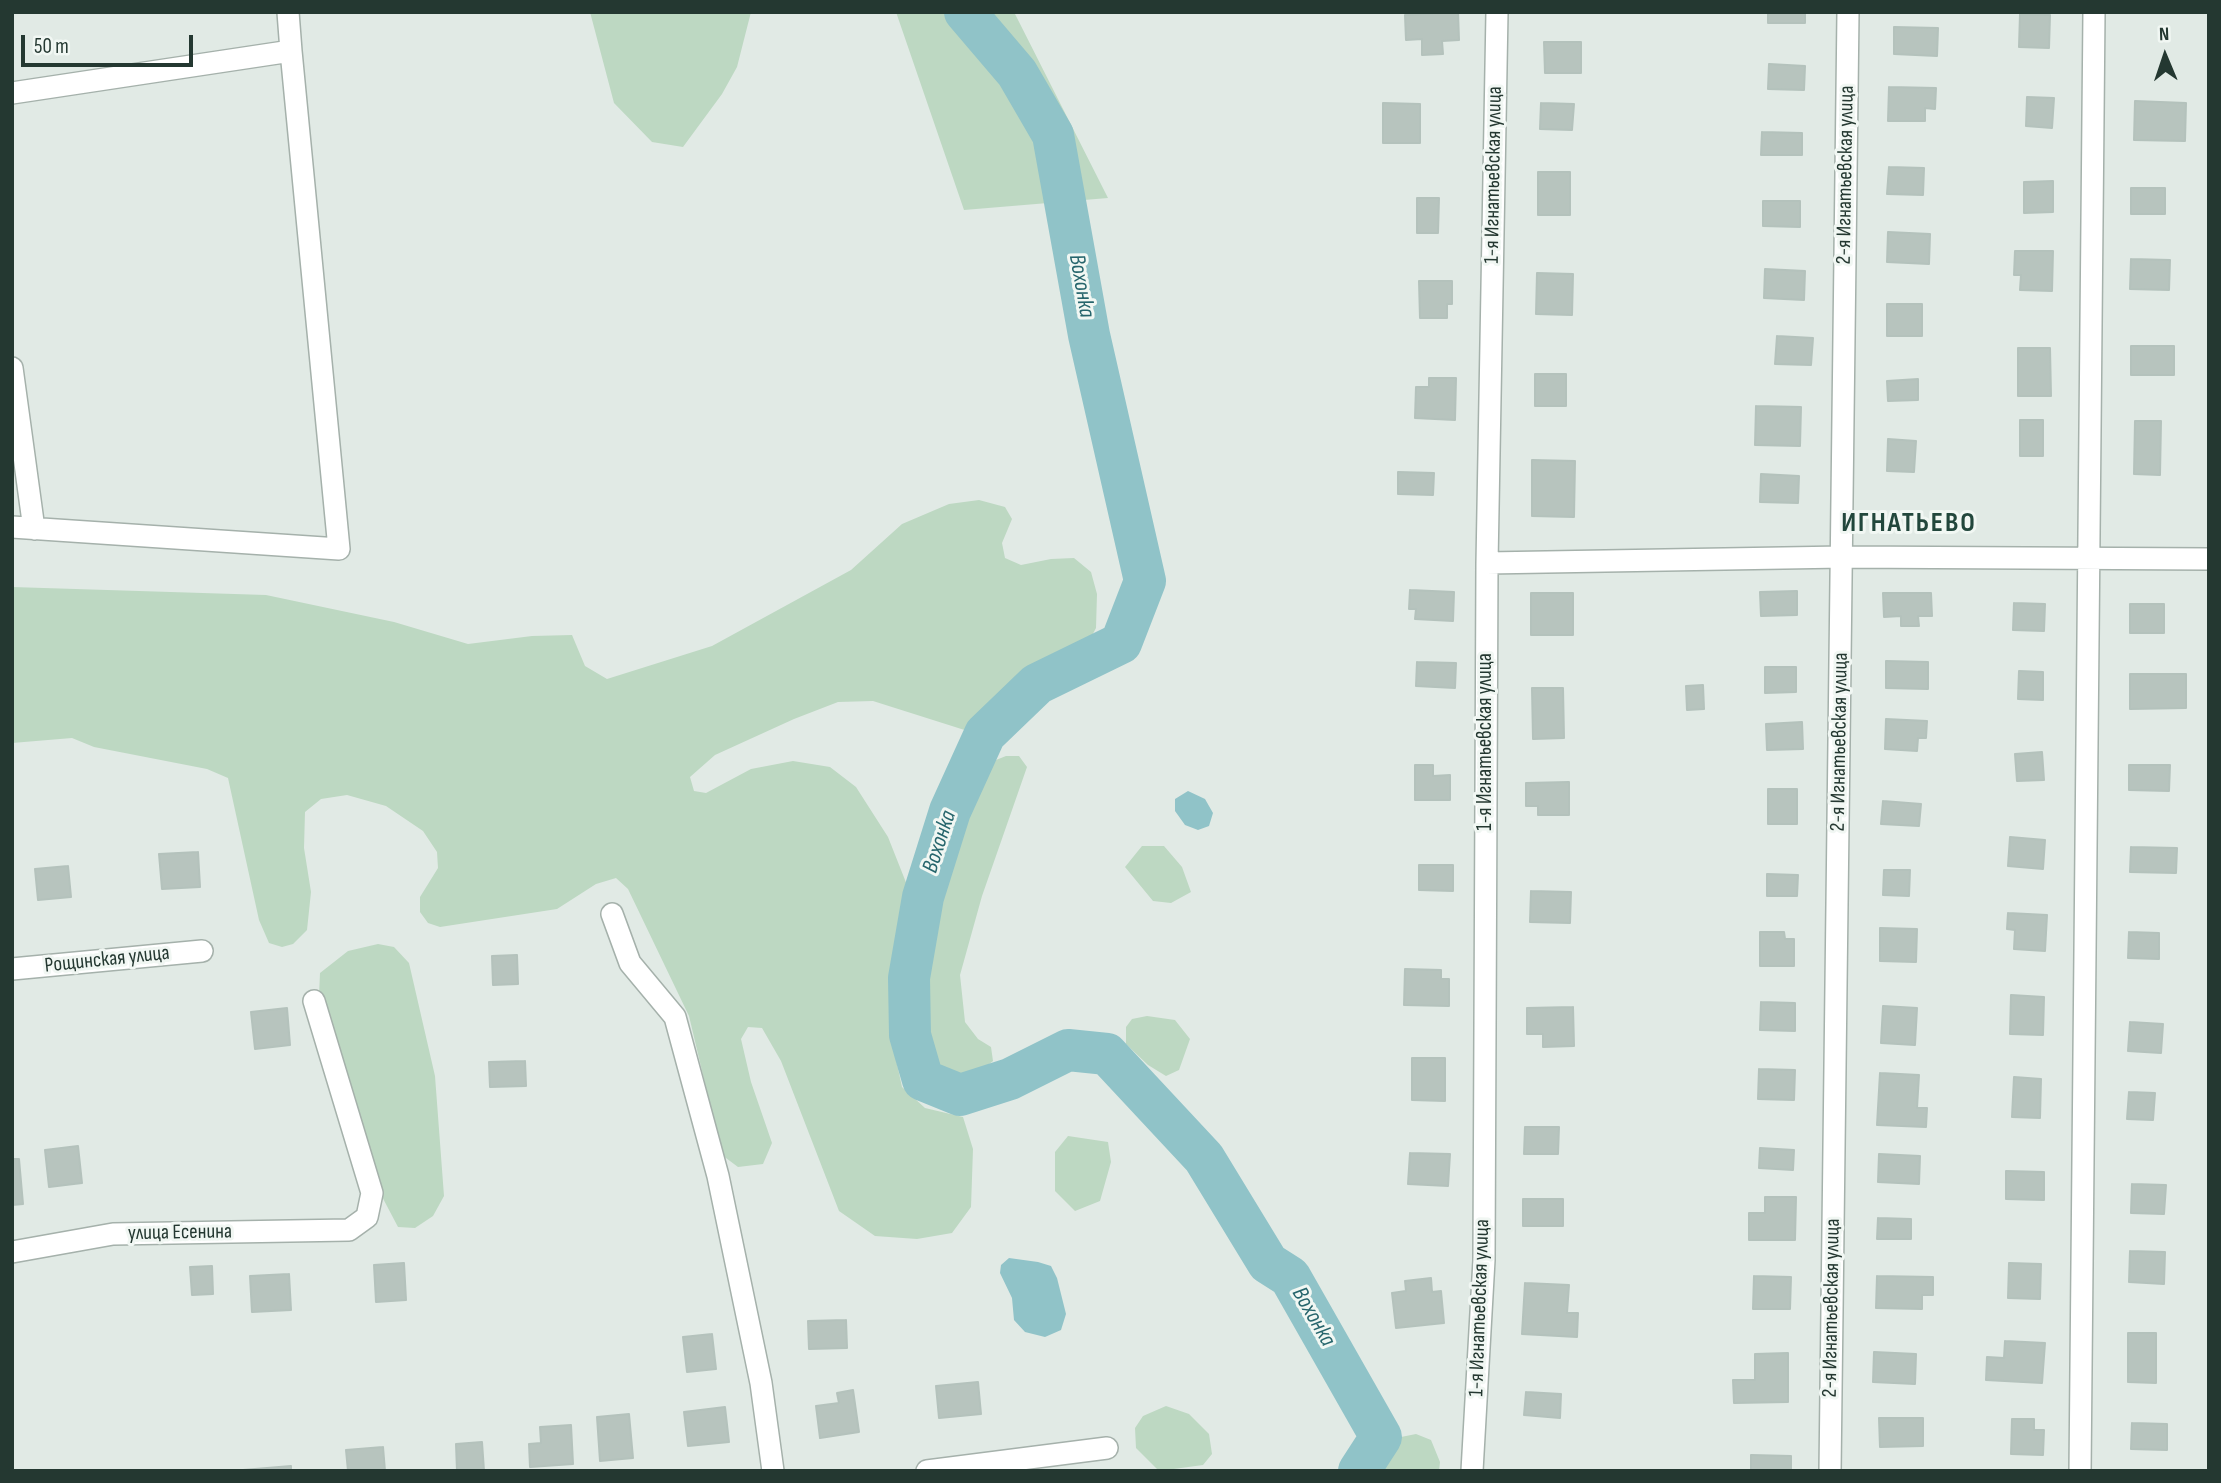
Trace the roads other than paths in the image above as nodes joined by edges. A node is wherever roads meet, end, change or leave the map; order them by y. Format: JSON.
{"nodes":[{"id":1,"x":288,"y":12,"type":"edge"},
{"id":2,"x":1497,"y":12,"type":"edge"},
{"id":3,"x":1848,"y":12,"type":"edge"},
{"id":4,"x":2094,"y":12,"type":"edge"},
{"id":5,"x":291,"y":51,"type":"junction"},
{"id":6,"x":12,"y":93,"type":"edge"},
{"id":7,"x":12,"y":368,"type":"edge"},
{"id":8,"x":12,"y":527,"type":"edge"},
{"id":9,"x":34,"y":529,"type":"junction"},
{"id":10,"x":1843,"y":558,"type":"junction"},
{"id":11,"x":2090,"y":558,"type":"junction"},
{"id":12,"x":2209,"y":559,"type":"edge"},
{"id":13,"x":1487,"y":563,"type":"junction"},
{"id":14,"x":612,"y":914,"type":"dead end"},
{"id":15,"x":202,"y":951,"type":"dead end"},
{"id":16,"x":12,"y":970,"type":"edge"},
{"id":17,"x":314,"y":1001,"type":"dead end"},
{"id":18,"x":12,"y":1252,"type":"edge"},
{"id":19,"x":1107,"y":1448,"type":"dead end"},
{"id":20,"x":773,"y":1471,"type":"edge"},
{"id":21,"x":927,"y":1471,"type":"edge"},
{"id":22,"x":1472,"y":1471,"type":"edge"},
{"id":23,"x":1830,"y":1471,"type":"edge"},
{"id":24,"x":2080,"y":1471,"type":"edge"}],
"edges":[{"from":1,"to":5,"type":"street"},
{"from":2,"to":13,"type":"street","name":"1-я Игнатьевская улица"},
{"from":3,"to":10,"type":"street","name":"2-я Игнатьевская улица"},
{"from":4,"to":11,"type":"street"},
{"from":5,"to":6,"type":"street"},
{"from":5,"to":9,"type":"street"},
{"from":7,"to":9,"type":"street"},
{"from":8,"to":9,"type":"street"},
{"from":10,"to":11,"type":"street"},
{"from":10,"to":13,"type":"street"},
{"from":10,"to":23,"type":"street","name":"2-я Игнатьевская улица"},
{"from":11,"to":12,"type":"street"},
{"from":11,"to":24,"type":"street"},
{"from":13,"to":22,"type":"street","name":"1-я Игнатьевская улица"},
{"from":14,"to":20,"type":"street"},
{"from":15,"to":16,"type":"street","name":"Рощинская улица"},
{"from":17,"to":18,"type":"street","name":"улица Есенина"},
{"from":19,"to":21,"type":"street"}]}
